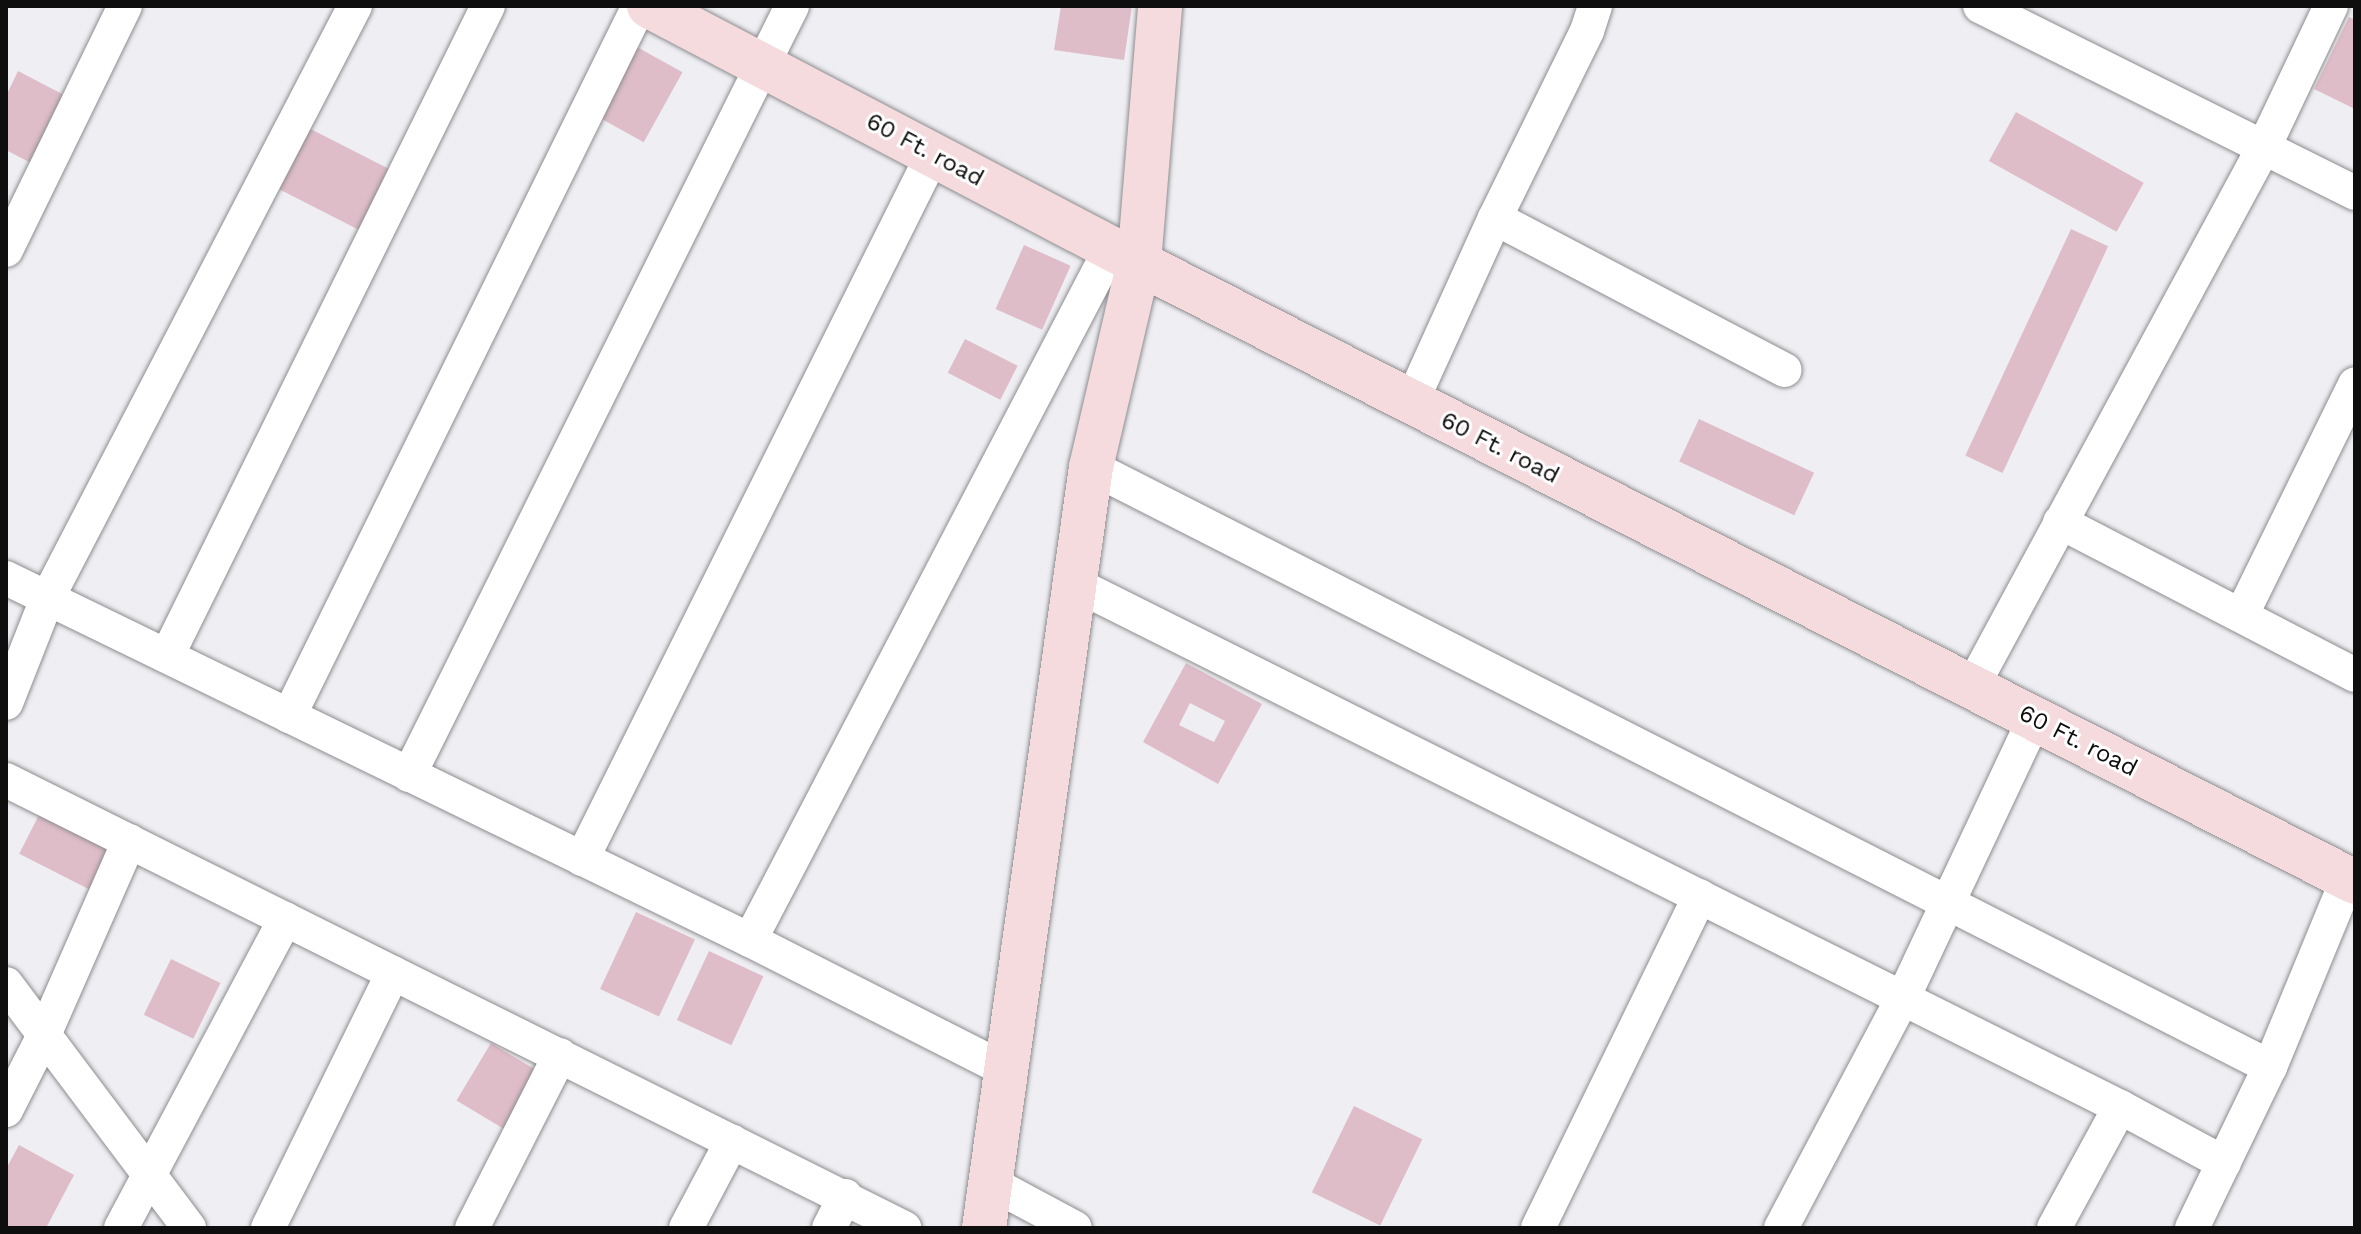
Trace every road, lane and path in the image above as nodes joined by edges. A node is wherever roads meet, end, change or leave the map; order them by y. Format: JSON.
{"nodes":[{"id":1,"x":125,"y":6,"type":"edge"},
{"id":2,"x":355,"y":6,"type":"edge"},
{"id":3,"x":488,"y":6,"type":"edge"},
{"id":4,"x":639,"y":6,"type":"edge"},
{"id":5,"x":649,"y":6,"type":"edge"},
{"id":6,"x":792,"y":6,"type":"edge"},
{"id":7,"x":1160,"y":6,"type":"edge"},
{"id":8,"x":1595,"y":6,"type":"edge"},
{"id":9,"x":1980,"y":6,"type":"edge"},
{"id":10,"x":2331,"y":6,"type":"edge"},
{"id":11,"x":762,"y":65,"type":"junction"},
{"id":12,"x":2264,"y":147,"type":"junction"},
{"id":13,"x":933,"y":154,"type":"junction"},
{"id":14,"x":2355,"y":193,"type":"edge"},
{"id":15,"x":1495,"y":218,"type":"junction"},
{"id":16,"x":6,"y":250,"type":"edge"},
{"id":17,"x":1125,"y":256,"type":"junction"},
{"id":18,"x":1784,"y":370,"type":"dead end"},
{"id":19,"x":2355,"y":384,"type":"edge"},
{"id":20,"x":1411,"y":403,"type":"junction"},
{"id":21,"x":1091,"y":467,"type":"junction"},
{"id":22,"x":2060,"y":522,"type":"junction"},
{"id":23,"x":6,"y":578,"type":"edge"},
{"id":24,"x":1075,"y":584,"type":"junction"},
{"id":25,"x":47,"y":599,"type":"junction"},
{"id":26,"x":2242,"y":614,"type":"junction"},
{"id":27,"x":167,"y":656,"type":"junction"},
{"id":28,"x":2355,"y":675,"type":"edge"},
{"id":29,"x":1972,"y":687,"type":"junction"},
{"id":30,"x":6,"y":703,"type":"edge"},
{"id":31,"x":289,"y":716,"type":"junction"},
{"id":32,"x":2034,"y":719,"type":"junction"},
{"id":33,"x":409,"y":775,"type":"junction"},
{"id":34,"x":6,"y":780,"type":"edge"},
{"id":35,"x":129,"y":841,"type":"junction"},
{"id":36,"x":582,"y":859,"type":"junction"},
{"id":37,"x":2352,"y":880,"type":"edge"},
{"id":38,"x":1700,"y":896,"type":"junction"},
{"id":39,"x":1946,"y":901,"type":"junction"},
{"id":40,"x":285,"y":919,"type":"junction"},
{"id":41,"x":750,"y":940,"type":"junction"},
{"id":42,"x":393,"y":973,"type":"junction"},
{"id":43,"x":6,"y":984,"type":"edge"},
{"id":44,"x":1903,"y":998,"type":"junction"},
{"id":45,"x":44,"y":1035,"type":"junction"},
{"id":46,"x":560,"y":1055,"type":"junction"},
{"id":47,"x":2270,"y":1067,"type":"junction"},
{"id":48,"x":1006,"y":1070,"type":"junction"},
{"id":49,"x":2120,"y":1107,"type":"junction"},
{"id":50,"x":6,"y":1110,"type":"edge"},
{"id":51,"x":732,"y":1141,"type":"junction"},
{"id":52,"x":2224,"y":1163,"type":"junction"},
{"id":53,"x":150,"y":1176,"type":"junction"},
{"id":54,"x":991,"y":1183,"type":"junction"},
{"id":55,"x":845,"y":1196,"type":"junction"},
{"id":56,"x":121,"y":1228,"type":"edge"},
{"id":57,"x":189,"y":1228,"type":"edge"},
{"id":58,"x":268,"y":1228,"type":"edge"},
{"id":59,"x":472,"y":1228,"type":"edge"},
{"id":60,"x":686,"y":1228,"type":"edge"},
{"id":61,"x":829,"y":1228,"type":"edge"},
{"id":62,"x":904,"y":1228,"type":"edge"},
{"id":63,"x":984,"y":1228,"type":"edge"},
{"id":64,"x":1075,"y":1228,"type":"edge"},
{"id":65,"x":1538,"y":1228,"type":"edge"},
{"id":66,"x":1781,"y":1228,"type":"edge"},
{"id":67,"x":2054,"y":1228,"type":"edge"},
{"id":68,"x":2192,"y":1228,"type":"edge"}],
"edges":[{"from":1,"to":16,"type":"street"},
{"from":2,"to":25,"type":"street"},
{"from":3,"to":27,"type":"street"},
{"from":4,"to":31,"type":"street"},
{"from":5,"to":11,"type":"street","name":"60 Ft. road"},
{"from":6,"to":11,"type":"street"},
{"from":7,"to":17,"type":"street"},
{"from":8,"to":15,"type":"street"},
{"from":9,"to":12,"type":"street"},
{"from":10,"to":12,"type":"street"},
{"from":11,"to":13,"type":"street","name":"60 Ft. road"},
{"from":11,"to":33,"type":"street"},
{"from":12,"to":14,"type":"street"},
{"from":12,"to":22,"type":"street"},
{"from":13,"to":17,"type":"street","name":"60 Ft. road"},
{"from":13,"to":36,"type":"street"},
{"from":15,"to":18,"type":"street"},
{"from":15,"to":20,"type":"street"},
{"from":17,"to":20,"type":"street","name":"60 Ft. road"},
{"from":17,"to":21,"type":"street"},
{"from":17,"to":41,"type":"street"},
{"from":19,"to":26,"type":"street"},
{"from":20,"to":29,"type":"street","name":"60 Ft. road"},
{"from":21,"to":24,"type":"street"},
{"from":21,"to":39,"type":"street"},
{"from":22,"to":26,"type":"street"},
{"from":22,"to":29,"type":"street"},
{"from":23,"to":25,"type":"street"},
{"from":24,"to":38,"type":"street"},
{"from":24,"to":48,"type":"street"},
{"from":25,"to":27,"type":"street"},
{"from":25,"to":30,"type":"street"},
{"from":26,"to":28,"type":"street"},
{"from":27,"to":31,"type":"street"},
{"from":29,"to":32,"type":"street","name":"60 Ft. road"},
{"from":31,"to":33,"type":"street"},
{"from":32,"to":37,"type":"street","name":"60 Ft. road"},
{"from":32,"to":39,"type":"street"},
{"from":33,"to":36,"type":"street"},
{"from":34,"to":35,"type":"street"},
{"from":35,"to":40,"type":"street"},
{"from":35,"to":45,"type":"street"},
{"from":36,"to":41,"type":"street"},
{"from":37,"to":47,"type":"street"},
{"from":38,"to":44,"type":"street"},
{"from":38,"to":65,"type":"street"},
{"from":39,"to":44,"type":"street"},
{"from":39,"to":47,"type":"street"},
{"from":40,"to":42,"type":"street"},
{"from":40,"to":53,"type":"street"},
{"from":41,"to":48,"type":"street"},
{"from":42,"to":46,"type":"street"},
{"from":42,"to":58,"type":"street"},
{"from":43,"to":45,"type":"street"},
{"from":44,"to":49,"type":"street"},
{"from":44,"to":66,"type":"street"},
{"from":45,"to":50,"type":"street"},
{"from":45,"to":53,"type":"street"},
{"from":46,"to":51,"type":"street"},
{"from":46,"to":59,"type":"street"},
{"from":47,"to":52,"type":"street"},
{"from":48,"to":54,"type":"street"},
{"from":49,"to":52,"type":"street"},
{"from":49,"to":67,"type":"street"},
{"from":51,"to":55,"type":"street"},
{"from":51,"to":60,"type":"street"},
{"from":52,"to":68,"type":"street"},
{"from":53,"to":56,"type":"street"},
{"from":53,"to":57,"type":"street"},
{"from":54,"to":63,"type":"street"},
{"from":54,"to":64,"type":"street"},
{"from":55,"to":61,"type":"street"},
{"from":55,"to":62,"type":"street"}]}
